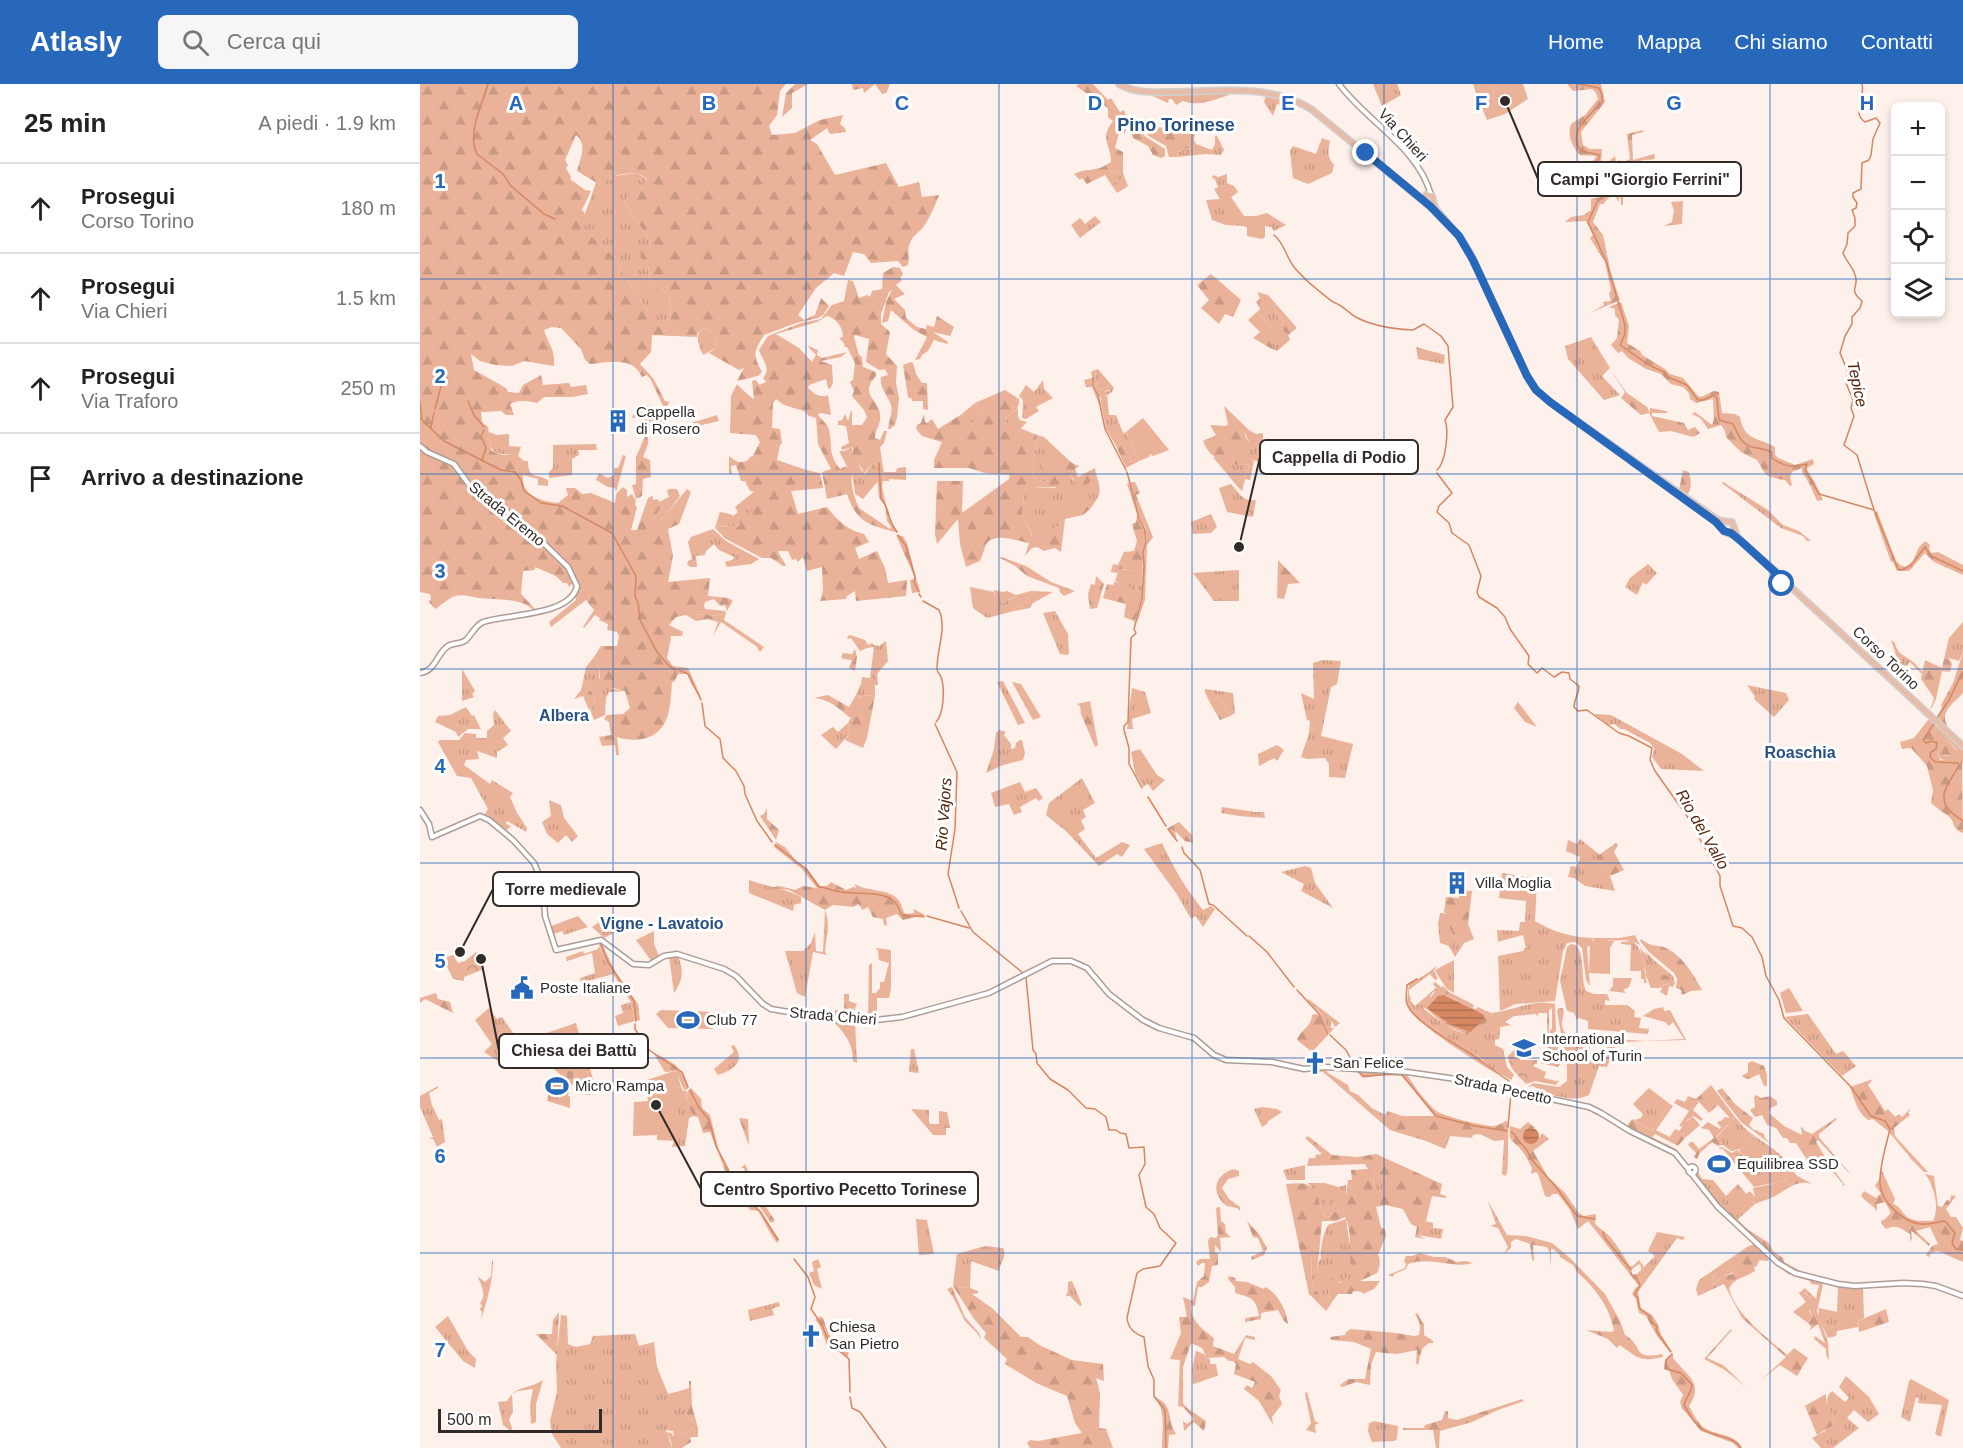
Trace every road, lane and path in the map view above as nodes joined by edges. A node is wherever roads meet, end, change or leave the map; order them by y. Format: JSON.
{"nodes":[{"id":1,"x":1119,"y":84,"type":"edge"},
{"id":2,"x":1339,"y":84,"type":"edge"},
{"id":3,"x":1428,"y":199,"type":"junction"},
{"id":4,"x":420,"y":446,"type":"edge"},
{"id":5,"x":1724,"y":524,"type":"junction"},
{"id":6,"x":1733,"y":531,"type":"junction"},
{"id":7,"x":1742,"y":542,"type":"joint"},
{"id":8,"x":420,"y":673,"type":"edge"},
{"id":9,"x":1963,"y":747,"type":"edge"},
{"id":10,"x":420,"y":810,"type":"edge"},
{"id":11,"x":1306,"y":1068,"type":"joint"},
{"id":12,"x":1963,"y":1296,"type":"edge"}],
"edges":[{"from":1,"to":3,"type":"main road"},
{"from":2,"to":3,"type":"main road","name":"Via Chieri"},
{"from":3,"to":5,"type":"main road","name":"Via Chieri"},
{"from":4,"to":8,"type":"main road","name":"Strada Eremo"},
{"from":5,"to":6,"type":"main road","name":"Via Chieri"},
{"from":5,"to":6,"type":"main road","name":"Via Chieri"},
{"from":6,"to":7,"type":"main road","name":"Via Chieri"},
{"from":7,"to":9,"type":"main road","name":"Corso Torino"},
{"from":10,"to":11,"type":"main road","name":"Strada Chieri"},
{"from":11,"to":12,"type":"main road","name":"Strada Pecetto"}]}
